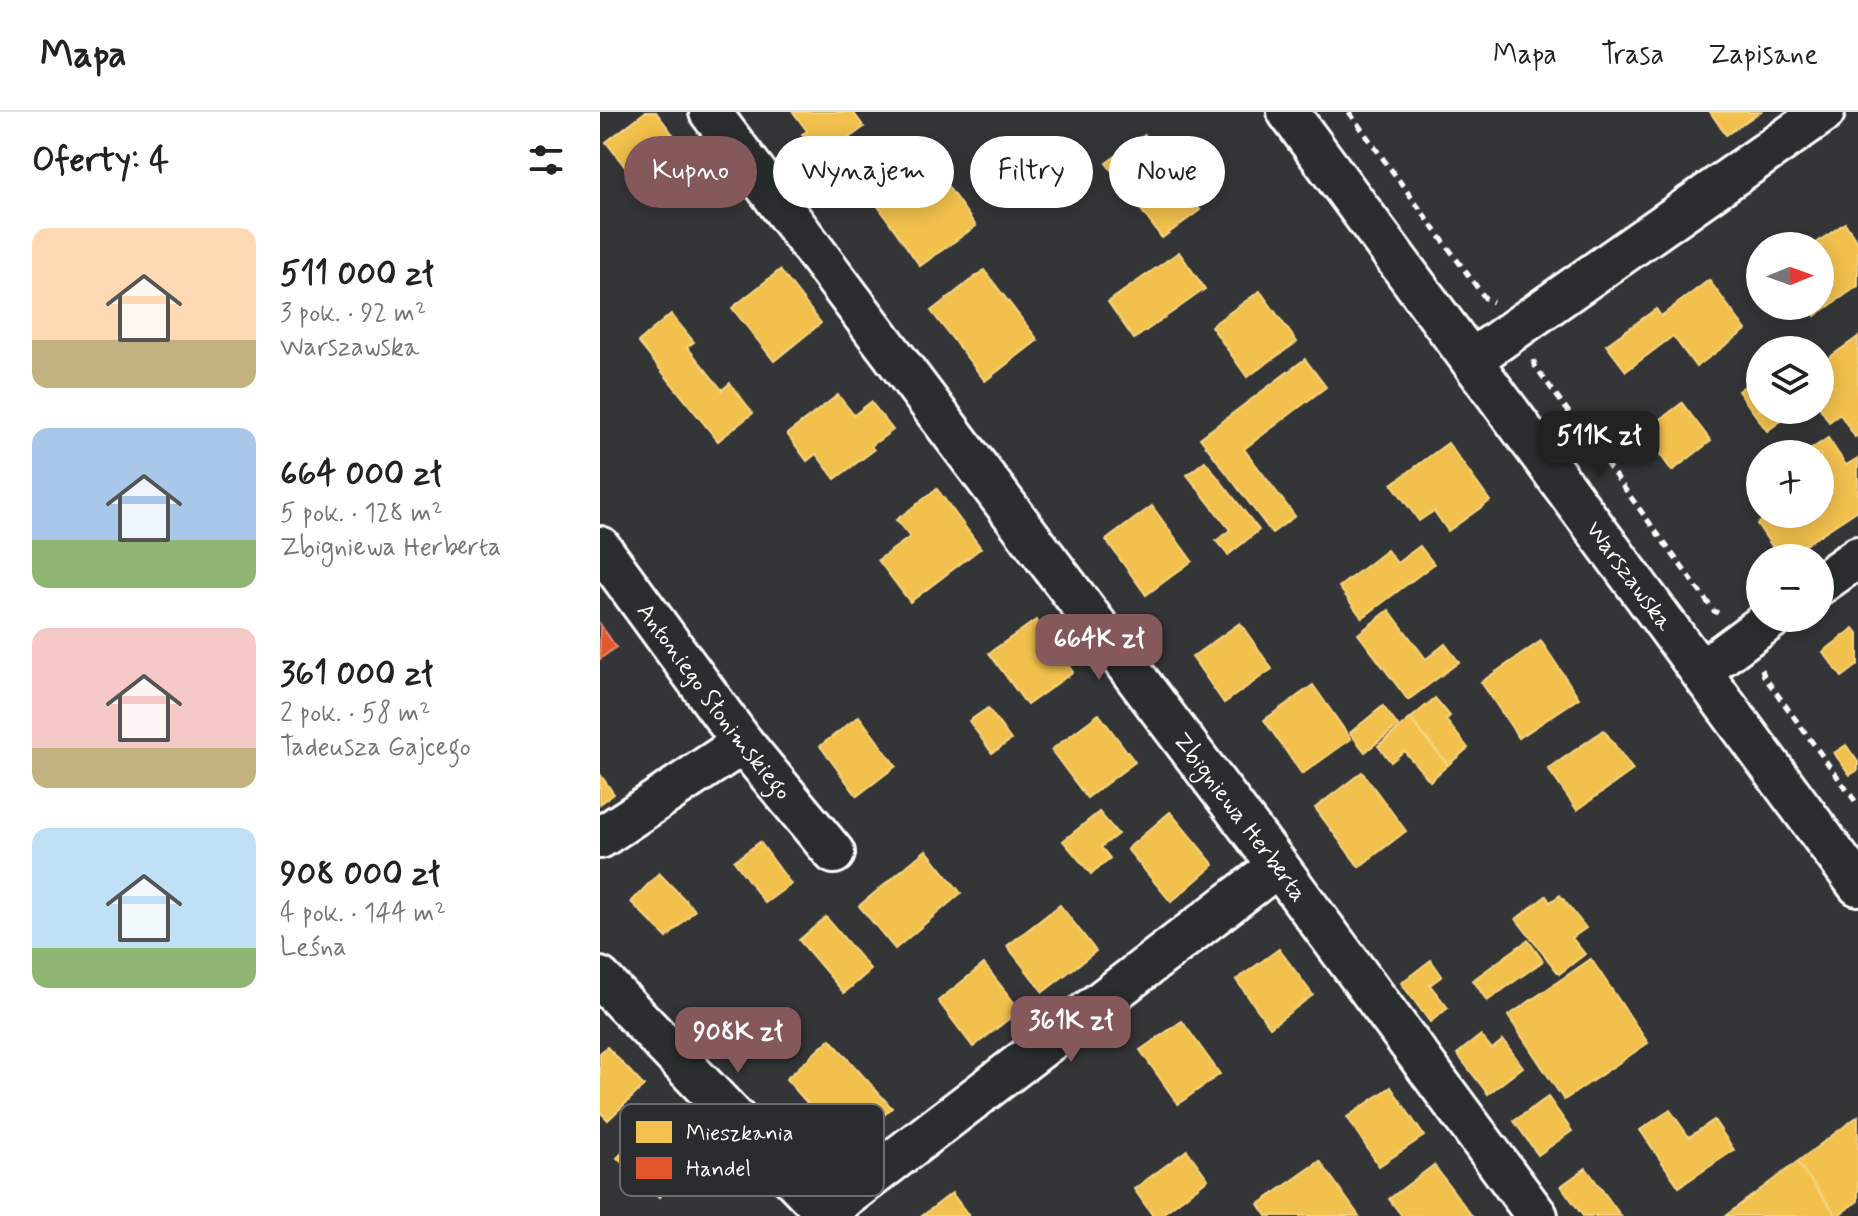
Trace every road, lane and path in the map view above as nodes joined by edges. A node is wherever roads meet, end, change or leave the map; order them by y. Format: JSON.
{"nodes":[{"id":1,"x":710,"y":112,"type":"edge"},
{"id":2,"x":1288,"y":112,"type":"edge"},
{"id":3,"x":1349,"y":112,"type":"edge"},
{"id":4,"x":1824,"y":112,"type":"edge"},
{"id":5,"x":1499,"y":302,"type":"dead end"},
{"id":6,"x":1534,"y":352,"type":"dead end"},
{"id":7,"x":1471,"y":360,"type":"junction"},
{"id":8,"x":600,"y":547,"type":"edge"},
{"id":9,"x":1858,"y":557,"type":"edge"},
{"id":10,"x":1834,"y":574,"type":"edge"},
{"id":11,"x":1727,"y":613,"type":"dead end"},
{"id":12,"x":1753,"y":632,"type":"edge"},
{"id":13,"x":1764,"y":665,"type":"dead end"},
{"id":14,"x":1701,"y":671,"type":"junction"},
{"id":15,"x":743,"y":743,"type":"junction"},
{"id":16,"x":1858,"y":805,"type":"edge"},
{"id":17,"x":600,"y":838,"type":"edge"},
{"id":18,"x":834,"y":853,"type":"dead end"},
{"id":19,"x":1278,"y":866,"type":"junction"},
{"id":20,"x":1858,"y":885,"type":"edge"},
{"id":21,"x":600,"y":978,"type":"edge"},
{"id":22,"x":722,"y":1104,"type":"edge"},
{"id":23,"x":884,"y":1171,"type":"edge"},
{"id":24,"x":811,"y":1196,"type":"edge"},
{"id":25,"x":851,"y":1196,"type":"edge"},
{"id":26,"x":828,"y":1214,"type":"edge"},
{"id":27,"x":1537,"y":1216,"type":"edge"}],
"edges":[{"from":1,"to":19,"type":"street","name":"Zbigniewa Herberta"},
{"from":2,"to":7,"type":"street","name":"Warszawska"},
{"from":3,"to":5,"type":"path"},
{"from":4,"to":7,"type":"street"},
{"from":6,"to":11,"type":"path"},
{"from":7,"to":14,"type":"street","name":"Warszawska"},
{"from":8,"to":15,"type":"street","name":"Antoniego Słonimskiego"},
{"from":9,"to":10,"type":"street"},
{"from":12,"to":14,"type":"street"},
{"from":13,"to":16,"type":"path"},
{"from":14,"to":20,"type":"street","name":"Warszawska"},
{"from":15,"to":17,"type":"street"},
{"from":15,"to":18,"type":"street","name":"Antoniego Słonimskiego"},
{"from":19,"to":23,"type":"street"},
{"from":19,"to":27,"type":"street","name":"Zbigniewa Herberta"},
{"from":21,"to":22,"type":"street"},
{"from":24,"to":26,"type":"street"},
{"from":25,"to":26,"type":"street"}]}
